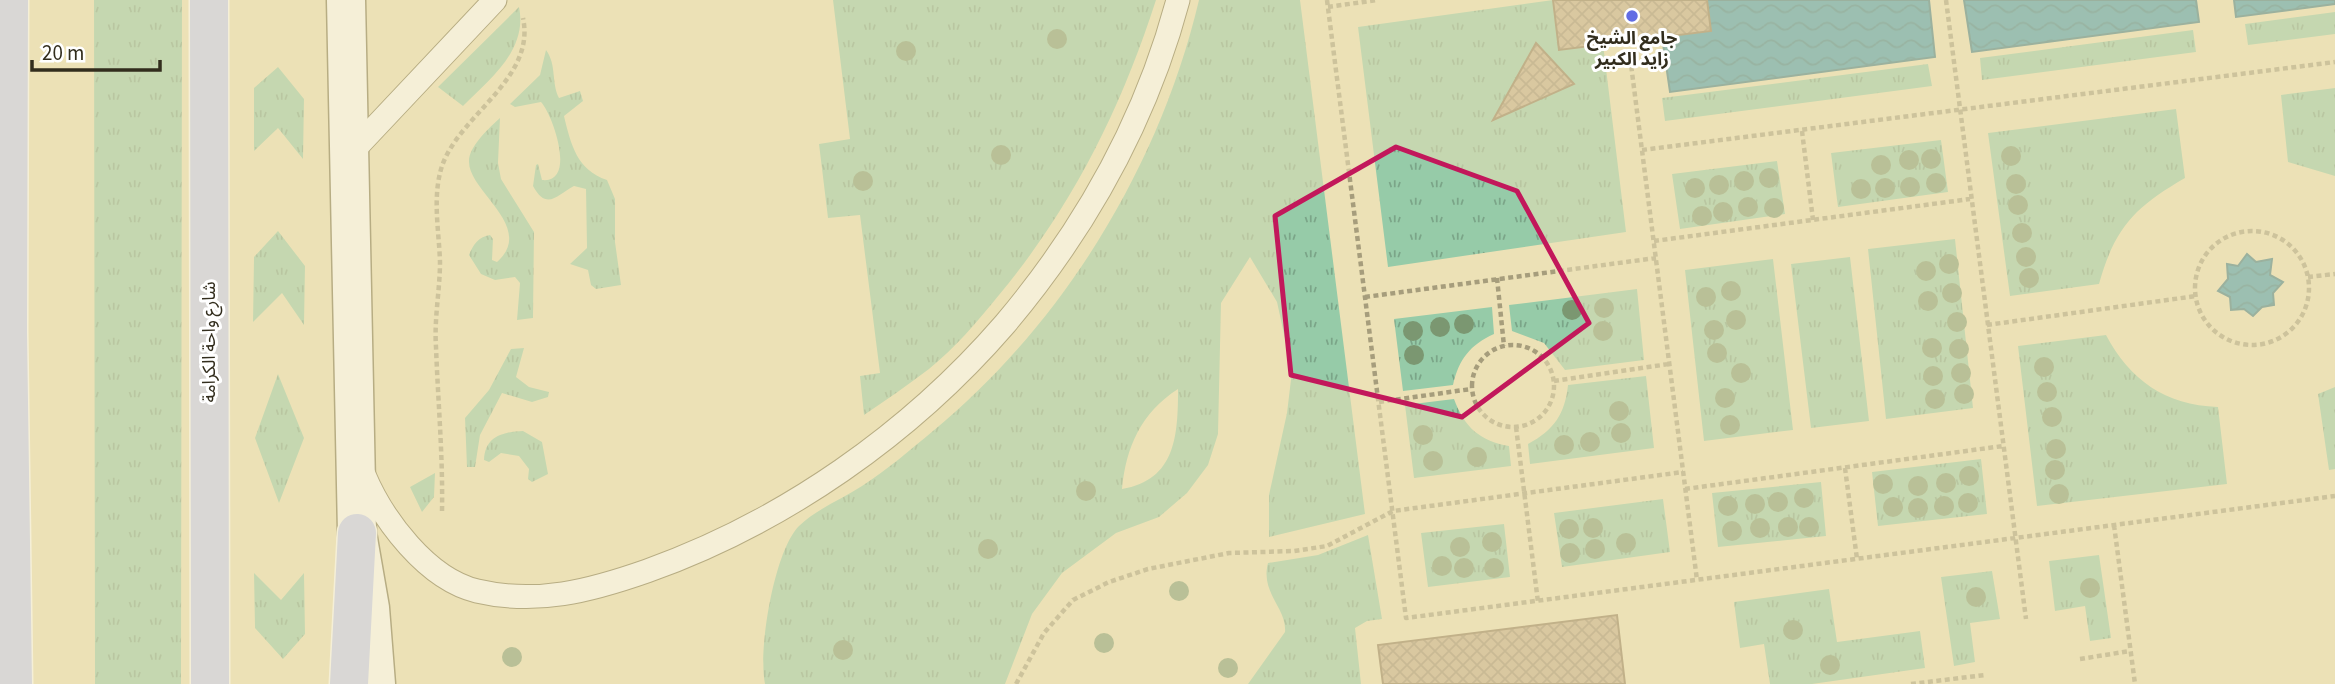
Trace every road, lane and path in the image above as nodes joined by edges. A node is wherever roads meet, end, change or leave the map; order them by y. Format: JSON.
{"nodes":[{"id":1,"x":9,"y":0,"type":"edge"},
{"id":2,"x":209,"y":0,"type":"edge"},
{"id":3,"x":346,"y":0,"type":"edge"},
{"id":4,"x":495,"y":0,"type":"edge"},
{"id":5,"x":1178,"y":0,"type":"edge"},
{"id":6,"x":1327,"y":0,"type":"edge"},
{"id":7,"x":1377,"y":0,"type":"edge"},
{"id":8,"x":1946,"y":0,"type":"edge"},
{"id":9,"x":1328,"y":7,"type":"junction"},
{"id":10,"x":521,"y":8,"type":"dead end"},
{"id":11,"x":1628,"y":41,"type":"dead end"},
{"id":12,"x":2335,"y":62,"type":"edge"},
{"id":13,"x":1961,"y":110,"type":"junction"},
{"id":14,"x":1802,"y":131,"type":"junction"},
{"id":15,"x":1642,"y":150,"type":"junction"},
{"id":16,"x":348,"y":156,"type":"junction"},
{"id":17,"x":1970,"y":199,"type":"junction"},
{"id":18,"x":1812,"y":220,"type":"junction"},
{"id":19,"x":1654,"y":241,"type":"junction"},
{"id":20,"x":1656,"y":258,"type":"junction"},
{"id":21,"x":2335,"y":274,"type":"edge"},
{"id":22,"x":2308,"y":277,"type":"junction"},
{"id":23,"x":1497,"y":278,"type":"junction"},
{"id":24,"x":2196,"y":296,"type":"junction"},
{"id":25,"x":1365,"y":297,"type":"junction"},
{"id":26,"x":4,"y":314,"type":"edge"},
{"id":27,"x":1986,"y":326,"type":"junction"},
{"id":28,"x":1504,"y":346,"type":"junction"},
{"id":29,"x":1669,"y":364,"type":"junction"},
{"id":30,"x":1554,"y":381,"type":"junction"},
{"id":31,"x":1471,"y":389,"type":"junction"},
{"id":32,"x":1378,"y":402,"type":"junction"},
{"id":33,"x":1516,"y":427,"type":"junction"},
{"id":34,"x":2003,"y":446,"type":"junction"},
{"id":35,"x":355,"y":447,"type":"junction"},
{"id":36,"x":1844,"y":468,"type":"junction"},
{"id":37,"x":1683,"y":472,"type":"junction"},
{"id":38,"x":1685,"y":489,"type":"junction"},
{"id":39,"x":1524,"y":494,"type":"junction"},
{"id":40,"x":2335,"y":496,"type":"edge"},
{"id":41,"x":442,"y":511,"type":"dead end"},
{"id":42,"x":1393,"y":511,"type":"junction"},
{"id":43,"x":2114,"y":525,"type":"junction"},
{"id":44,"x":357,"y":533,"type":"junction"},
{"id":45,"x":2016,"y":538,"type":"junction"},
{"id":46,"x":1857,"y":559,"type":"junction"},
{"id":47,"x":1697,"y":580,"type":"junction"},
{"id":48,"x":1538,"y":601,"type":"junction"},
{"id":49,"x":2026,"y":619,"type":"dead end"},
{"id":50,"x":2130,"y":650,"type":"junction"},
{"id":51,"x":2080,"y":659,"type":"dead end"},
{"id":52,"x":1985,"y":675,"type":"dead end"},
{"id":53,"x":13,"y":684,"type":"edge"},
{"id":54,"x":210,"y":684,"type":"edge"},
{"id":55,"x":349,"y":684,"type":"edge"},
{"id":56,"x":376,"y":684,"type":"edge"},
{"id":57,"x":1016,"y":684,"type":"edge"},
{"id":58,"x":1911,"y":684,"type":"edge"},
{"id":59,"x":2134,"y":684,"type":"edge"}],
"edges":[{"from":1,"to":26,"type":"highway"},
{"from":2,"to":54,"type":"highway","name":"شارع واحة الكرامة"},
{"from":3,"to":16,"type":"street"},
{"from":4,"to":16,"type":"lane"},
{"from":5,"to":35,"type":"lane"},
{"from":6,"to":9,"type":"path"},
{"from":7,"to":9,"type":"path"},
{"from":8,"to":13,"type":"path"},
{"from":9,"to":25,"type":"path"},
{"from":10,"to":41,"type":"path"},
{"from":11,"to":15,"type":"path"},
{"from":12,"to":13,"type":"path"},
{"from":13,"to":14,"type":"path"},
{"from":13,"to":17,"type":"path"},
{"from":14,"to":15,"type":"path"},
{"from":14,"to":18,"type":"path"},
{"from":15,"to":19,"type":"path"},
{"from":16,"to":35,"type":"street"},
{"from":17,"to":18,"type":"path"},
{"from":17,"to":27,"type":"path"},
{"from":18,"to":19,"type":"path"},
{"from":19,"to":20,"type":"path"},
{"from":20,"to":23,"type":"path"},
{"from":20,"to":29,"type":"path"},
{"from":21,"to":22,"type":"path"},
{"from":22,"to":24,"type":"path"},
{"from":22,"to":24,"type":"path"},
{"from":23,"to":25,"type":"path"},
{"from":23,"to":28,"type":"path"},
{"from":24,"to":27,"type":"path"},
{"from":25,"to":32,"type":"path"},
{"from":26,"to":53,"type":"highway"},
{"from":27,"to":34,"type":"path"},
{"from":28,"to":30,"type":"path"},
{"from":28,"to":31,"type":"path"},
{"from":29,"to":30,"type":"path"},
{"from":29,"to":37,"type":"path"},
{"from":30,"to":33,"type":"path"},
{"from":31,"to":32,"type":"path"},
{"from":31,"to":33,"type":"path"},
{"from":32,"to":42,"type":"path"},
{"from":33,"to":39,"type":"path"},
{"from":34,"to":36,"type":"path"},
{"from":34,"to":45,"type":"path"},
{"from":35,"to":44,"type":"street"},
{"from":36,"to":38,"type":"path"},
{"from":36,"to":46,"type":"path"},
{"from":37,"to":38,"type":"path"},
{"from":37,"to":39,"type":"path"},
{"from":38,"to":47,"type":"path"},
{"from":39,"to":42,"type":"path"},
{"from":39,"to":48,"type":"path"},
{"from":40,"to":43,"type":"path"},
{"from":42,"to":48,"type":"path"},
{"from":42,"to":57,"type":"path"},
{"from":43,"to":45,"type":"path"},
{"from":43,"to":50,"type":"path"},
{"from":44,"to":55,"type":"highway"},
{"from":44,"to":56,"type":"street"},
{"from":45,"to":46,"type":"path"},
{"from":45,"to":49,"type":"path"},
{"from":46,"to":47,"type":"path"},
{"from":47,"to":48,"type":"path"},
{"from":50,"to":51,"type":"path"},
{"from":50,"to":59,"type":"path"},
{"from":52,"to":58,"type":"path"}]}
